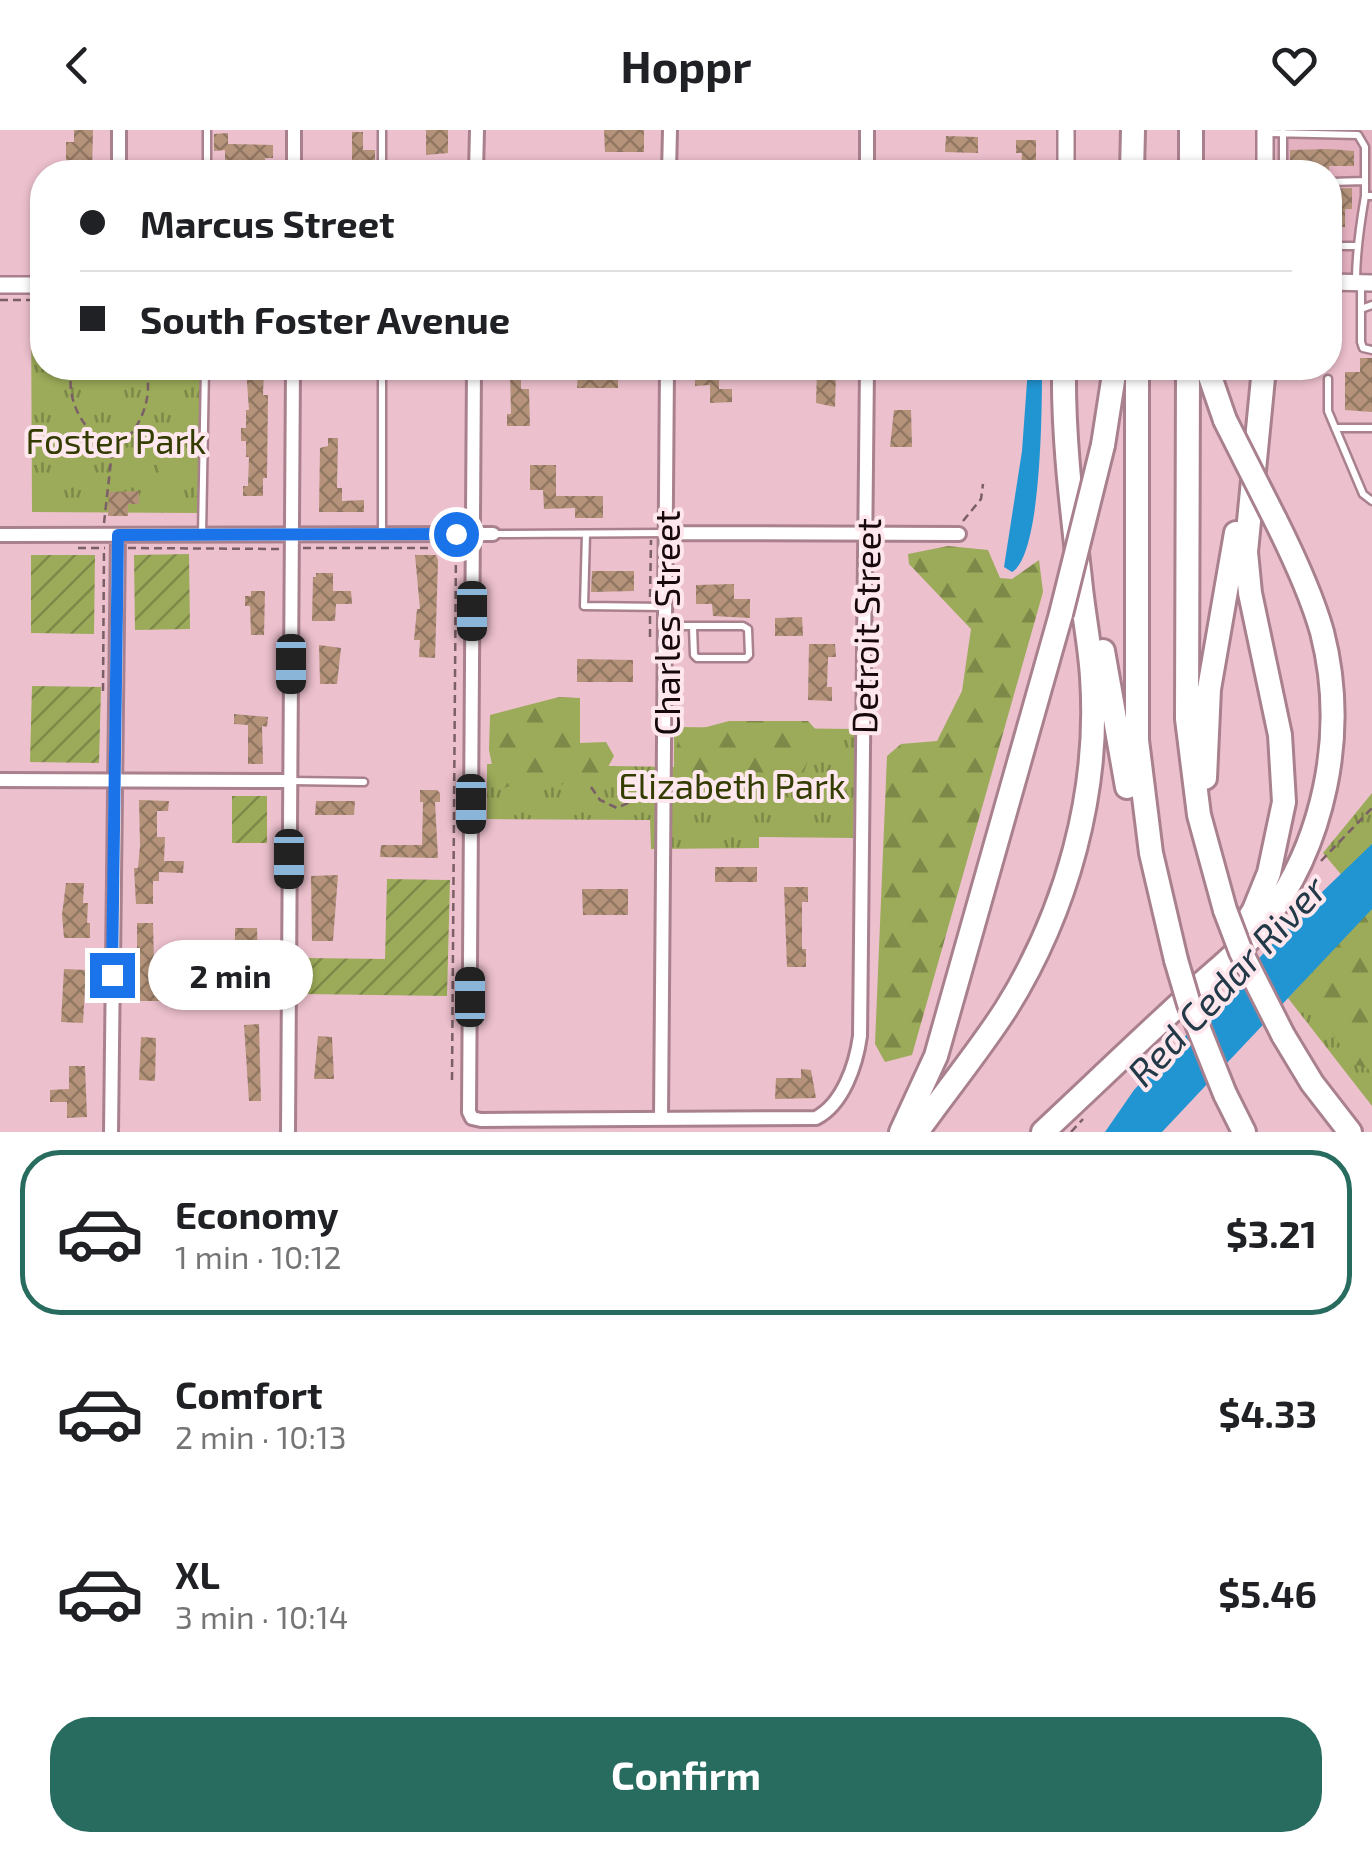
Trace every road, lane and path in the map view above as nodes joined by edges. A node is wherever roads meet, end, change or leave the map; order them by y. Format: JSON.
{"nodes":[{"id":1,"x":119,"y":130,"type":"edge"},
{"id":2,"x":207,"y":130,"type":"edge"},
{"id":3,"x":294,"y":130,"type":"edge"},
{"id":4,"x":382,"y":130,"type":"edge"},
{"id":5,"x":476,"y":130,"type":"edge"},
{"id":6,"x":670,"y":130,"type":"edge"},
{"id":7,"x":867,"y":130,"type":"edge"},
{"id":8,"x":1066,"y":130,"type":"edge"},
{"id":9,"x":1135,"y":130,"type":"edge"},
{"id":10,"x":1191,"y":130,"type":"edge"},
{"id":11,"x":1265,"y":132,"type":"edge"},
{"id":12,"x":1283,"y":133,"type":"junction"},
{"id":13,"x":120,"y":160,"type":"edge"},
{"id":14,"x":207,"y":160,"type":"edge"},
{"id":15,"x":294,"y":160,"type":"edge"},
{"id":16,"x":382,"y":160,"type":"edge"},
{"id":17,"x":476,"y":160,"type":"edge"},
{"id":18,"x":669,"y":160,"type":"edge"},
{"id":19,"x":867,"y":160,"type":"edge"},
{"id":20,"x":1066,"y":160,"type":"edge"},
{"id":21,"x":1134,"y":160,"type":"edge"},
{"id":22,"x":1191,"y":160,"type":"edge"},
{"id":23,"x":1265,"y":160,"type":"edge"},
{"id":24,"x":1283,"y":160,"type":"edge"},
{"id":25,"x":1342,"y":182,"type":"edge"},
{"id":26,"x":1365,"y":182,"type":"junction"},
{"id":27,"x":1369,"y":196,"type":"edge"},
{"id":28,"x":1342,"y":246,"type":"edge"},
{"id":29,"x":1356,"y":246,"type":"junction"},
{"id":30,"x":1363,"y":283,"type":"edge"},
{"id":31,"x":0,"y":285,"type":"edge"},
{"id":32,"x":30,"y":285,"type":"edge"},
{"id":33,"x":0,"y":300,"type":"edge"},
{"id":34,"x":30,"y":300,"type":"edge"},
{"id":35,"x":1372,"y":305,"type":"edge"},
{"id":36,"x":1362,"y":309,"type":"junction"},
{"id":37,"x":1372,"y":350,"type":"edge"},
{"id":38,"x":72,"y":380,"type":"edge"},
{"id":39,"x":147,"y":380,"type":"edge"},
{"id":40,"x":206,"y":380,"type":"edge"},
{"id":41,"x":293,"y":380,"type":"edge"},
{"id":42,"x":382,"y":380,"type":"edge"},
{"id":43,"x":474,"y":380,"type":"edge"},
{"id":44,"x":667,"y":380,"type":"edge"},
{"id":45,"x":867,"y":380,"type":"edge"},
{"id":46,"x":1064,"y":380,"type":"edge"},
{"id":47,"x":1113,"y":380,"type":"edge"},
{"id":48,"x":1136,"y":380,"type":"edge"},
{"id":49,"x":1188,"y":380,"type":"edge"},
{"id":50,"x":1212,"y":380,"type":"edge"},
{"id":51,"x":1263,"y":380,"type":"edge"},
{"id":52,"x":1328,"y":380,"type":"edge"},
{"id":53,"x":1336,"y":428,"type":"junction"},
{"id":54,"x":1372,"y":428,"type":"edge"},
{"id":55,"x":1257,"y":438,"type":"junction"},
{"id":56,"x":112,"y":450,"type":"junction"},
{"id":57,"x":984,"y":484,"type":"dead end"},
{"id":58,"x":1372,"y":501,"type":"edge"},
{"id":59,"x":1075,"y":520,"type":"junction"},
{"id":60,"x":867,"y":533,"type":"junction"},
{"id":61,"x":382,"y":534,"type":"junction"},
{"id":62,"x":472,"y":534,"type":"junction"},
{"id":63,"x":495,"y":534,"type":"joint"},
{"id":64,"x":586,"y":534,"type":"junction"},
{"id":65,"x":651,"y":534,"type":"junction"},
{"id":66,"x":667,"y":534,"type":"junction"},
{"id":67,"x":956,"y":534,"type":"joint"},
{"id":68,"x":0,"y":535,"type":"edge"},
{"id":69,"x":103,"y":535,"type":"junction"},
{"id":70,"x":202,"y":535,"type":"junction"},
{"id":71,"x":292,"y":541,"type":"junction"},
{"id":72,"x":456,"y":541,"type":"junction"},
{"id":73,"x":118,"y":542,"type":"junction"},
{"id":74,"x":69,"y":548,"type":"dead end"},
{"id":75,"x":650,"y":607,"type":"junction"},
{"id":76,"x":666,"y":607,"type":"junction"},
{"id":77,"x":666,"y":626,"type":"junction"},
{"id":78,"x":693,"y":627,"type":"junction"},
{"id":79,"x":650,"y":637,"type":"dead end"},
{"id":80,"x":0,"y":780,"type":"edge"},
{"id":81,"x":113,"y":780,"type":"junction"},
{"id":82,"x":290,"y":781,"type":"junction"},
{"id":83,"x":364,"y":782,"type":"dead end"},
{"id":84,"x":1162,"y":908,"type":"junction"},
{"id":85,"x":1225,"y":910,"type":"junction"},
{"id":86,"x":1196,"y":988,"type":"junction"},
{"id":87,"x":452,"y":1080,"type":"dead end"},
{"id":88,"x":661,"y":1118,"type":"junction"},
{"id":89,"x":472,"y":1125,"type":"edge"},
{"id":90,"x":111,"y":1132,"type":"edge"},
{"id":91,"x":288,"y":1132,"type":"edge"},
{"id":92,"x":901,"y":1132,"type":"edge"},
{"id":93,"x":917,"y":1132,"type":"edge"},
{"id":94,"x":1043,"y":1132,"type":"edge"},
{"id":95,"x":1242,"y":1132,"type":"edge"},
{"id":96,"x":1350,"y":1132,"type":"edge"}],
"edges":[{"from":1,"to":13,"type":"street"},
{"from":2,"to":14,"type":"lane"},
{"from":3,"to":15,"type":"street"},
{"from":4,"to":16,"type":"lane"},
{"from":5,"to":17,"type":"street"},
{"from":6,"to":18,"type":"street"},
{"from":7,"to":19,"type":"street"},
{"from":8,"to":20,"type":"street"},
{"from":9,"to":21,"type":"highway"},
{"from":10,"to":22,"type":"highway"},
{"from":11,"to":12,"type":"lane"},
{"from":11,"to":23,"type":"street"},
{"from":12,"to":24,"type":"lane"},
{"from":12,"to":26,"type":"lane"},
{"from":25,"to":26,"type":"lane"},
{"from":26,"to":27,"type":"lane"},
{"from":27,"to":29,"type":"lane"},
{"from":28,"to":29,"type":"lane"},
{"from":29,"to":30,"type":"lane"},
{"from":30,"to":36,"type":"lane"},
{"from":31,"to":32,"type":"street"},
{"from":33,"to":34,"type":"path"},
{"from":35,"to":36,"type":"lane"},
{"from":36,"to":37,"type":"lane"},
{"from":38,"to":56,"type":"path"},
{"from":39,"to":56,"type":"path"},
{"from":40,"to":70,"type":"lane"},
{"from":41,"to":71,"type":"street"},
{"from":42,"to":61,"type":"lane"},
{"from":43,"to":62,"type":"street"},
{"from":44,"to":66,"type":"street","name":"Charles Street"},
{"from":45,"to":60,"type":"street","name":"Detroit Street"},
{"from":46,"to":59,"type":"highway"},
{"from":47,"to":92,"type":"highway","bridge":true},
{"from":48,"to":84,"type":"highway"},
{"from":49,"to":85,"type":"highway"},
{"from":50,"to":86,"type":"highway","bridge":true},
{"from":51,"to":55,"type":"highway"},
{"from":52,"to":53,"type":"lane"},
{"from":53,"to":54,"type":"lane"},
{"from":53,"to":58,"type":"lane"},
{"from":55,"to":85,"type":"highway"},
{"from":55,"to":86,"type":"highway"},
{"from":56,"to":69,"type":"path"},
{"from":57,"to":67,"type":"path"},
{"from":59,"to":84,"type":"highway"},
{"from":59,"to":93,"type":"highway"},
{"from":60,"to":66,"type":"street"},
{"from":60,"to":67,"type":"street"},
{"from":60,"to":88,"type":"street","name":"Detroit Street"},
{"from":61,"to":71,"type":"street"},
{"from":61,"to":72,"type":"street"},
{"from":62,"to":63,"type":"street"},
{"from":62,"to":72,"type":"street"},
{"from":62,"to":89,"type":"street"},
{"from":63,"to":64,"type":"lane"},
{"from":64,"to":65,"type":"lane"},
{"from":64,"to":75,"type":"lane"},
{"from":65,"to":66,"type":"lane"},
{"from":65,"to":75,"type":"path"},
{"from":66,"to":76,"type":"street","name":"Charles Street"},
{"from":68,"to":69,"type":"street"},
{"from":69,"to":73,"type":"street"},
{"from":70,"to":71,"type":"street"},
{"from":70,"to":73,"type":"street"},
{"from":71,"to":72,"type":"path"},
{"from":71,"to":73,"type":"path"},
{"from":71,"to":82,"type":"street"},
{"from":72,"to":87,"type":"path"},
{"from":73,"to":74,"type":"path"},
{"from":73,"to":81,"type":"street"},
{"from":75,"to":76,"type":"lane"},
{"from":75,"to":79,"type":"path"},
{"from":76,"to":77,"type":"street","name":"Charles Street"},
{"from":77,"to":78,"type":"lane"},
{"from":77,"to":88,"type":"street","name":"Charles Street"},
{"from":78,"to":78,"type":"lane"},
{"from":80,"to":81,"type":"street"},
{"from":81,"to":82,"type":"street"},
{"from":81,"to":90,"type":"street"},
{"from":82,"to":83,"type":"lane"},
{"from":82,"to":91,"type":"street"},
{"from":84,"to":95,"type":"highway","bridge":true},
{"from":85,"to":96,"type":"highway","bridge":true},
{"from":86,"to":94,"type":"highway"},
{"from":88,"to":89,"type":"street"}]}
